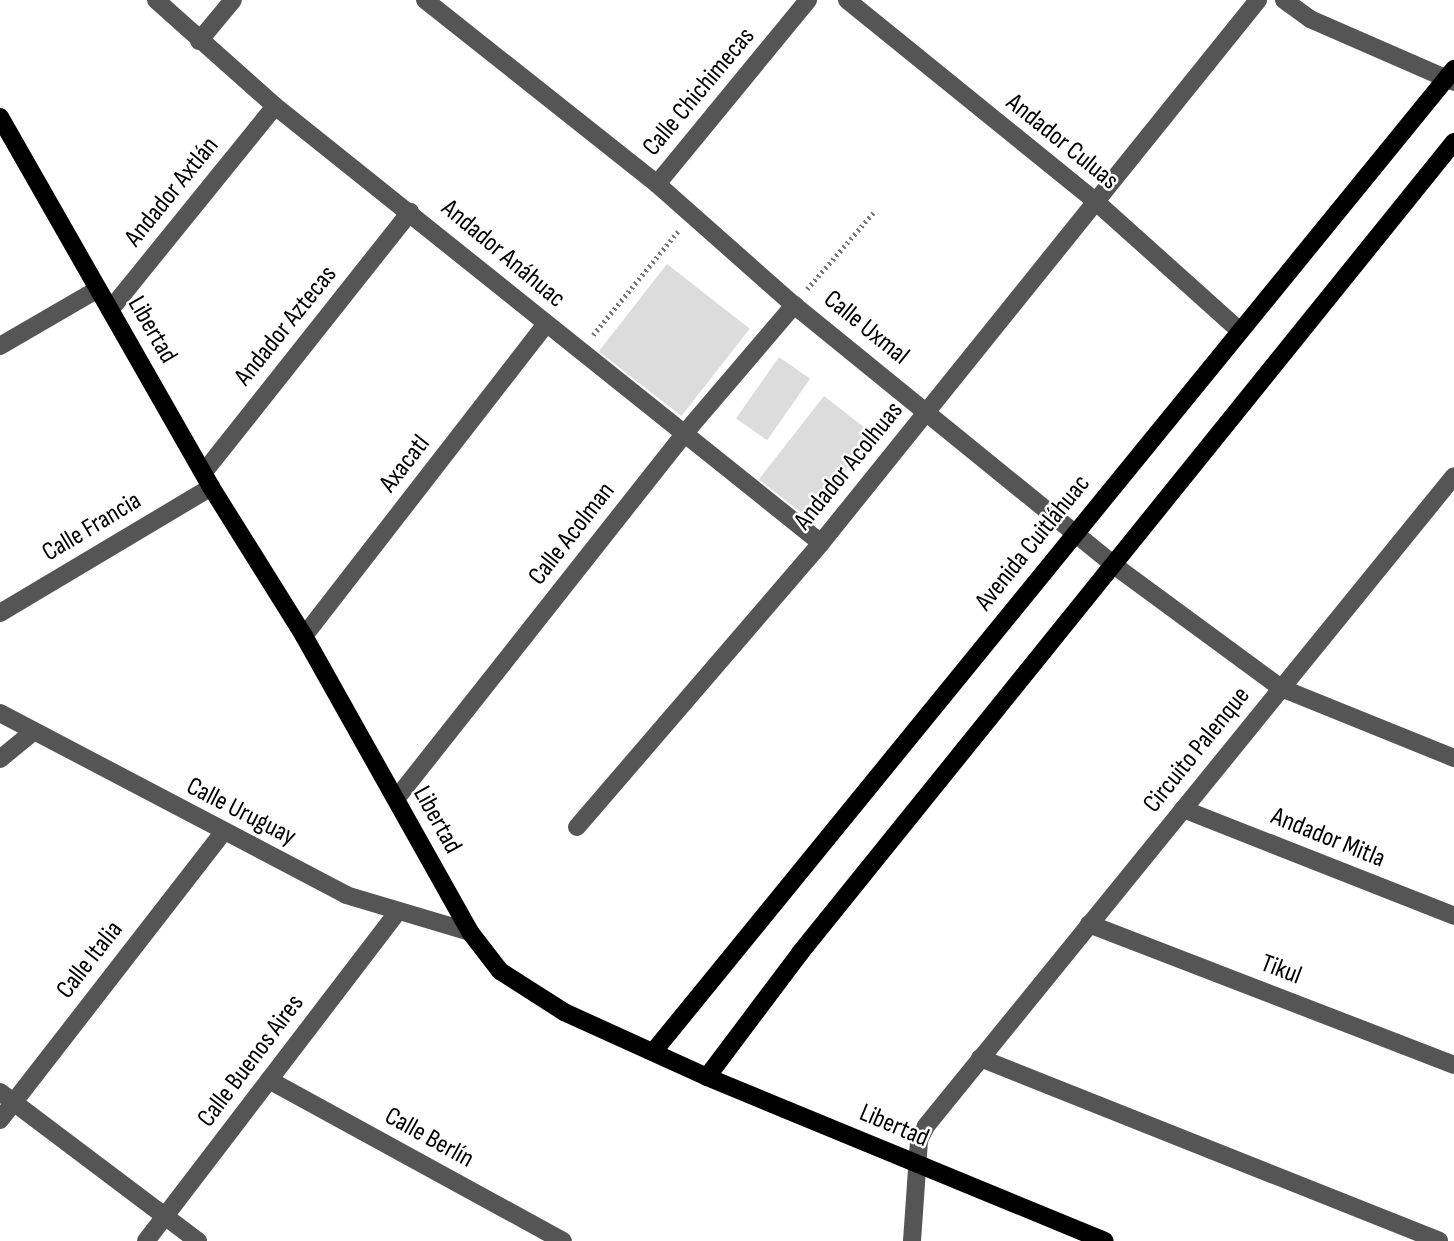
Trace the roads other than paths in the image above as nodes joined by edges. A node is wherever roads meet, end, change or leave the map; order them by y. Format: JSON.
{"nodes":[{"id":1,"x":156,"y":0,"type":"edge"},
{"id":2,"x":233,"y":0,"type":"edge"},
{"id":3,"x":425,"y":0,"type":"edge"},
{"id":4,"x":808,"y":0,"type":"edge"},
{"id":5,"x":847,"y":0,"type":"edge"},
{"id":6,"x":1258,"y":0,"type":"edge"},
{"id":7,"x":1284,"y":0,"type":"edge"},
{"id":8,"x":199,"y":41,"type":"junction"},
{"id":9,"x":1451,"y":77,"type":"edge"},
{"id":10,"x":275,"y":106,"type":"junction"},
{"id":11,"x":0,"y":117,"type":"edge"},
{"id":12,"x":1454,"y":142,"type":"edge"},
{"id":13,"x":657,"y":184,"type":"junction"},
{"id":14,"x":1094,"y":200,"type":"junction"},
{"id":15,"x":410,"y":212,"type":"junction"},
{"id":16,"x":98,"y":289,"type":"junction"},
{"id":17,"x":794,"y":305,"type":"junction"},
{"id":18,"x":110,"y":310,"type":"junction"},
{"id":19,"x":546,"y":324,"type":"junction"},
{"id":20,"x":1239,"y":330,"type":"junction"},
{"id":21,"x":0,"y":345,"type":"edge"},
{"id":22,"x":927,"y":411,"type":"junction"},
{"id":23,"x":684,"y":435,"type":"junction"},
{"id":24,"x":1454,"y":476,"type":"edge"},
{"id":25,"x":208,"y":479,"type":"junction"},
{"id":26,"x":1074,"y":533,"type":"junction"},
{"id":27,"x":821,"y":543,"type":"junction"},
{"id":28,"x":1115,"y":566,"type":"junction"},
{"id":29,"x":0,"y":613,"type":"edge"},
{"id":30,"x":304,"y":636,"type":"junction"},
{"id":31,"x":1281,"y":688,"type":"junction"},
{"id":32,"x":0,"y":713,"type":"edge"},
{"id":33,"x":33,"y":732,"type":"junction"},
{"id":34,"x":1454,"y":758,"type":"edge"},
{"id":35,"x":0,"y":759,"type":"edge"},
{"id":36,"x":396,"y":799,"type":"junction"},
{"id":37,"x":1183,"y":808,"type":"junction"},
{"id":38,"x":577,"y":827,"type":"dead end"},
{"id":39,"x":222,"y":834,"type":"junction"},
{"id":40,"x":397,"y":913,"type":"junction"},
{"id":41,"x":1454,"y":916,"type":"edge"},
{"id":42,"x":1089,"y":923,"type":"junction"},
{"id":43,"x":470,"y":932,"type":"junction"},
{"id":44,"x":654,"y":1051,"type":"junction"},
{"id":45,"x":980,"y":1058,"type":"junction"},
{"id":46,"x":1454,"y":1065,"type":"edge"},
{"id":47,"x":707,"y":1077,"type":"junction"},
{"id":48,"x":269,"y":1080,"type":"junction"},
{"id":49,"x":7,"y":1097,"type":"edge"},
{"id":50,"x":0,"y":1119,"type":"edge"},
{"id":51,"x":918,"y":1164,"type":"junction"},
{"id":52,"x":166,"y":1216,"type":"junction"},
{"id":53,"x":146,"y":1241,"type":"edge"},
{"id":54,"x":198,"y":1241,"type":"edge"},
{"id":55,"x":563,"y":1241,"type":"edge"},
{"id":56,"x":912,"y":1241,"type":"edge"},
{"id":57,"x":1105,"y":1241,"type":"edge"},
{"id":58,"x":1439,"y":1241,"type":"edge"}],
"edges":[{"from":1,"to":8,"type":"street","name":"Andador Anáhuac"},
{"from":2,"to":8,"type":"street"},
{"from":3,"to":13,"type":"street","name":"Calle Uxmal"},
{"from":4,"to":13,"type":"street","name":"Calle Chichimecas"},
{"from":5,"to":14,"type":"street","name":"Andador Culuas"},
{"from":6,"to":14,"type":"street","name":"Andador Acolhuas"},
{"from":7,"to":9,"type":"street"},
{"from":8,"to":10,"type":"street","name":"Andador Anáhuac"},
{"from":9,"to":20,"type":"main road","name":"Avenida Cuitláhuac"},
{"from":10,"to":15,"type":"street","name":"Andador Anáhuac"},
{"from":10,"to":18,"type":"street","name":"Andador Axtlán"},
{"from":11,"to":16,"type":"main road","name":"Libertad"},
{"from":12,"to":28,"type":"main road"},
{"from":13,"to":17,"type":"street","name":"Calle Uxmal"},
{"from":14,"to":20,"type":"street","name":"Andador Culuas"},
{"from":14,"to":22,"type":"street","name":"Andador Acolhuas"},
{"from":15,"to":19,"type":"street","name":"Andador Anáhuac"},
{"from":15,"to":25,"type":"street","name":"Andador Aztecas"},
{"from":16,"to":18,"type":"main road","name":"Libertad"},
{"from":16,"to":21,"type":"street"},
{"from":17,"to":22,"type":"street","name":"Calle Uxmal"},
{"from":17,"to":23,"type":"street","name":"Calle Acolman"},
{"from":18,"to":25,"type":"main road","name":"Libertad"},
{"from":19,"to":23,"type":"street","name":"Andador Anáhuac"},
{"from":19,"to":30,"type":"street","name":"Axacatl"},
{"from":20,"to":26,"type":"main road","name":"Avenida Cuitláhuac"},
{"from":22,"to":26,"type":"street","name":"Calle Uxmal"},
{"from":22,"to":27,"type":"street","name":"Andador Acolhuas"},
{"from":23,"to":27,"type":"street","name":"Andador Anáhuac"},
{"from":23,"to":36,"type":"street","name":"Calle Acolman"},
{"from":24,"to":31,"type":"street","name":"Circuito Palenque"},
{"from":25,"to":29,"type":"street","name":"Calle Francia"},
{"from":25,"to":30,"type":"main road","name":"Libertad"},
{"from":26,"to":28,"type":"street","name":"Calle Uxmal"},
{"from":26,"to":44,"type":"main road","name":"Avenida Cuitláhuac"},
{"from":27,"to":38,"type":"street","name":"Andador Acolhuas"},
{"from":28,"to":31,"type":"street","name":"Calle Uxmal"},
{"from":28,"to":47,"type":"main road"},
{"from":30,"to":36,"type":"main road","name":"Libertad"},
{"from":31,"to":34,"type":"street","name":"Calle Uxmal"},
{"from":31,"to":37,"type":"street","name":"Circuito Palenque"},
{"from":32,"to":33,"type":"street","name":"Calle Uruguay"},
{"from":33,"to":35,"type":"street"},
{"from":33,"to":39,"type":"street","name":"Calle Uruguay"},
{"from":36,"to":43,"type":"main road","name":"Libertad"},
{"from":37,"to":41,"type":"street","name":"Andador Mitla"},
{"from":37,"to":42,"type":"street","name":"Circuito Palenque"},
{"from":39,"to":40,"type":"street","name":"Calle Uruguay"},
{"from":39,"to":49,"type":"street","name":"Calle Italia"},
{"from":40,"to":43,"type":"street","name":"Calle Uruguay"},
{"from":40,"to":48,"type":"street","name":"Calle Buenos Aires"},
{"from":42,"to":45,"type":"street","name":"Circuito Palenque"},
{"from":42,"to":46,"type":"street","name":"Tikul"},
{"from":43,"to":44,"type":"main road","name":"Libertad"},
{"from":44,"to":47,"type":"main road","name":"Libertad"},
{"from":45,"to":51,"type":"street","name":"Circuito Palenque"},
{"from":45,"to":58,"type":"street"},
{"from":47,"to":51,"type":"main road","name":"Libertad"},
{"from":48,"to":52,"type":"street","name":"Calle Buenos Aires"},
{"from":48,"to":55,"type":"street","name":"Calle Berlín"},
{"from":49,"to":50,"type":"street","name":"Calle Italia"},
{"from":49,"to":52,"type":"street"},
{"from":51,"to":56,"type":"street","name":"Circuito Palenque"},
{"from":51,"to":57,"type":"main road","name":"Libertad"},
{"from":52,"to":53,"type":"street","name":"Calle Buenos Aires"},
{"from":52,"to":54,"type":"street"}]}
